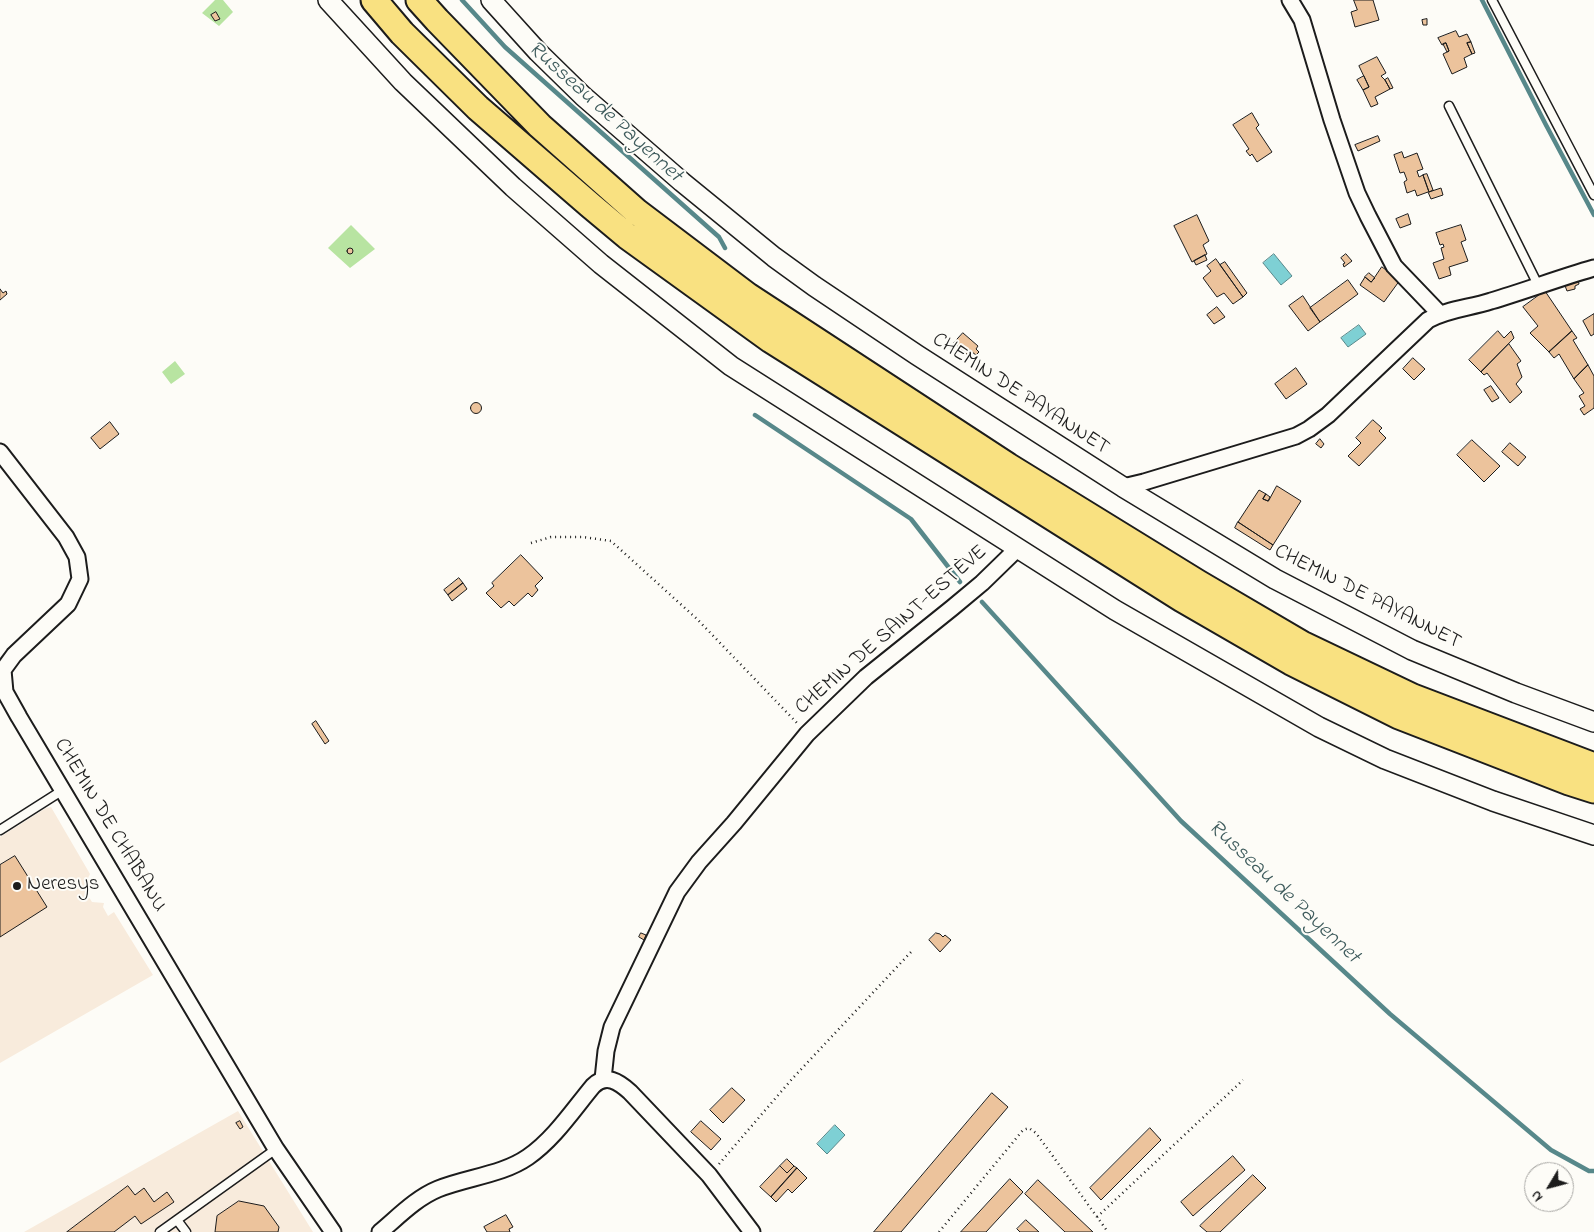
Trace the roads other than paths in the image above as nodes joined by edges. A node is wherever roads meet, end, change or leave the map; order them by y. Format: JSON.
{"nodes":[{"id":1,"x":328,"y":0,"type":"edge"},
{"id":2,"x":374,"y":0,"type":"edge"},
{"id":3,"x":390,"y":0,"type":"edge"},
{"id":4,"x":419,"y":0,"type":"edge"},
{"id":5,"x":491,"y":0,"type":"edge"},
{"id":6,"x":1290,"y":0,"type":"edge"},
{"id":7,"x":1492,"y":0,"type":"edge"},
{"id":8,"x":1449,"y":106,"type":"dead end"},
{"id":9,"x":1594,"y":196,"type":"edge"},
{"id":10,"x":590,"y":205,"type":"junction"},
{"id":11,"x":1594,"y":268,"type":"edge"},
{"id":12,"x":1538,"y":285,"type":"junction"},
{"id":13,"x":1440,"y":314,"type":"junction"},
{"id":14,"x":0,"y":452,"type":"edge"},
{"id":15,"x":1123,"y":487,"type":"junction"},
{"id":16,"x":1018,"y":548,"type":"junction"},
{"id":17,"x":1594,"y":722,"type":"edge"},
{"id":18,"x":1594,"y":766,"type":"edge"},
{"id":19,"x":63,"y":790,"type":"junction"},
{"id":20,"x":1594,"y":790,"type":"edge"},
{"id":21,"x":0,"y":830,"type":"edge"},
{"id":22,"x":1594,"y":835,"type":"edge"},
{"id":23,"x":604,"y":1079,"type":"junction"},
{"id":24,"x":276,"y":1149,"type":"junction"},
{"id":25,"x":177,"y":1220,"type":"junction"},
{"id":26,"x":160,"y":1232,"type":"edge"},
{"id":27,"x":186,"y":1232,"type":"edge"},
{"id":28,"x":333,"y":1232,"type":"edge"},
{"id":29,"x":380,"y":1232,"type":"edge"},
{"id":30,"x":752,"y":1232,"type":"edge"}],
"edges":[{"from":1,"to":16,"type":"street"},
{"from":2,"to":10,"type":"highway"},
{"from":3,"to":10,"type":"highway"},
{"from":4,"to":18,"type":"highway"},
{"from":5,"to":15,"type":"street","name":"CHEMIN DE PAYANNET"},
{"from":6,"to":13,"type":"street"},
{"from":7,"to":9,"type":"lane"},
{"from":8,"to":12,"type":"lane"},
{"from":10,"to":20,"type":"highway"},
{"from":11,"to":12,"type":"street"},
{"from":12,"to":13,"type":"street"},
{"from":13,"to":15,"type":"street"},
{"from":14,"to":19,"type":"street","name":"CHEMIN DE CHABANU"},
{"from":15,"to":17,"type":"street","name":"CHEMIN DE PAYANNET"},
{"from":16,"to":22,"type":"street"},
{"from":16,"to":23,"type":"street","name":"CHEMIN DE SAINT-ESTÈVE"},
{"from":19,"to":21,"type":"lane"},
{"from":19,"to":24,"type":"street","name":"CHEMIN DE CHABANU"},
{"from":23,"to":29,"type":"street"},
{"from":23,"to":30,"type":"street"},
{"from":24,"to":25,"type":"lane"},
{"from":24,"to":28,"type":"street","name":"CHEMIN DE CHABANU"},
{"from":25,"to":26,"type":"lane"},
{"from":25,"to":27,"type":"lane"}]}
